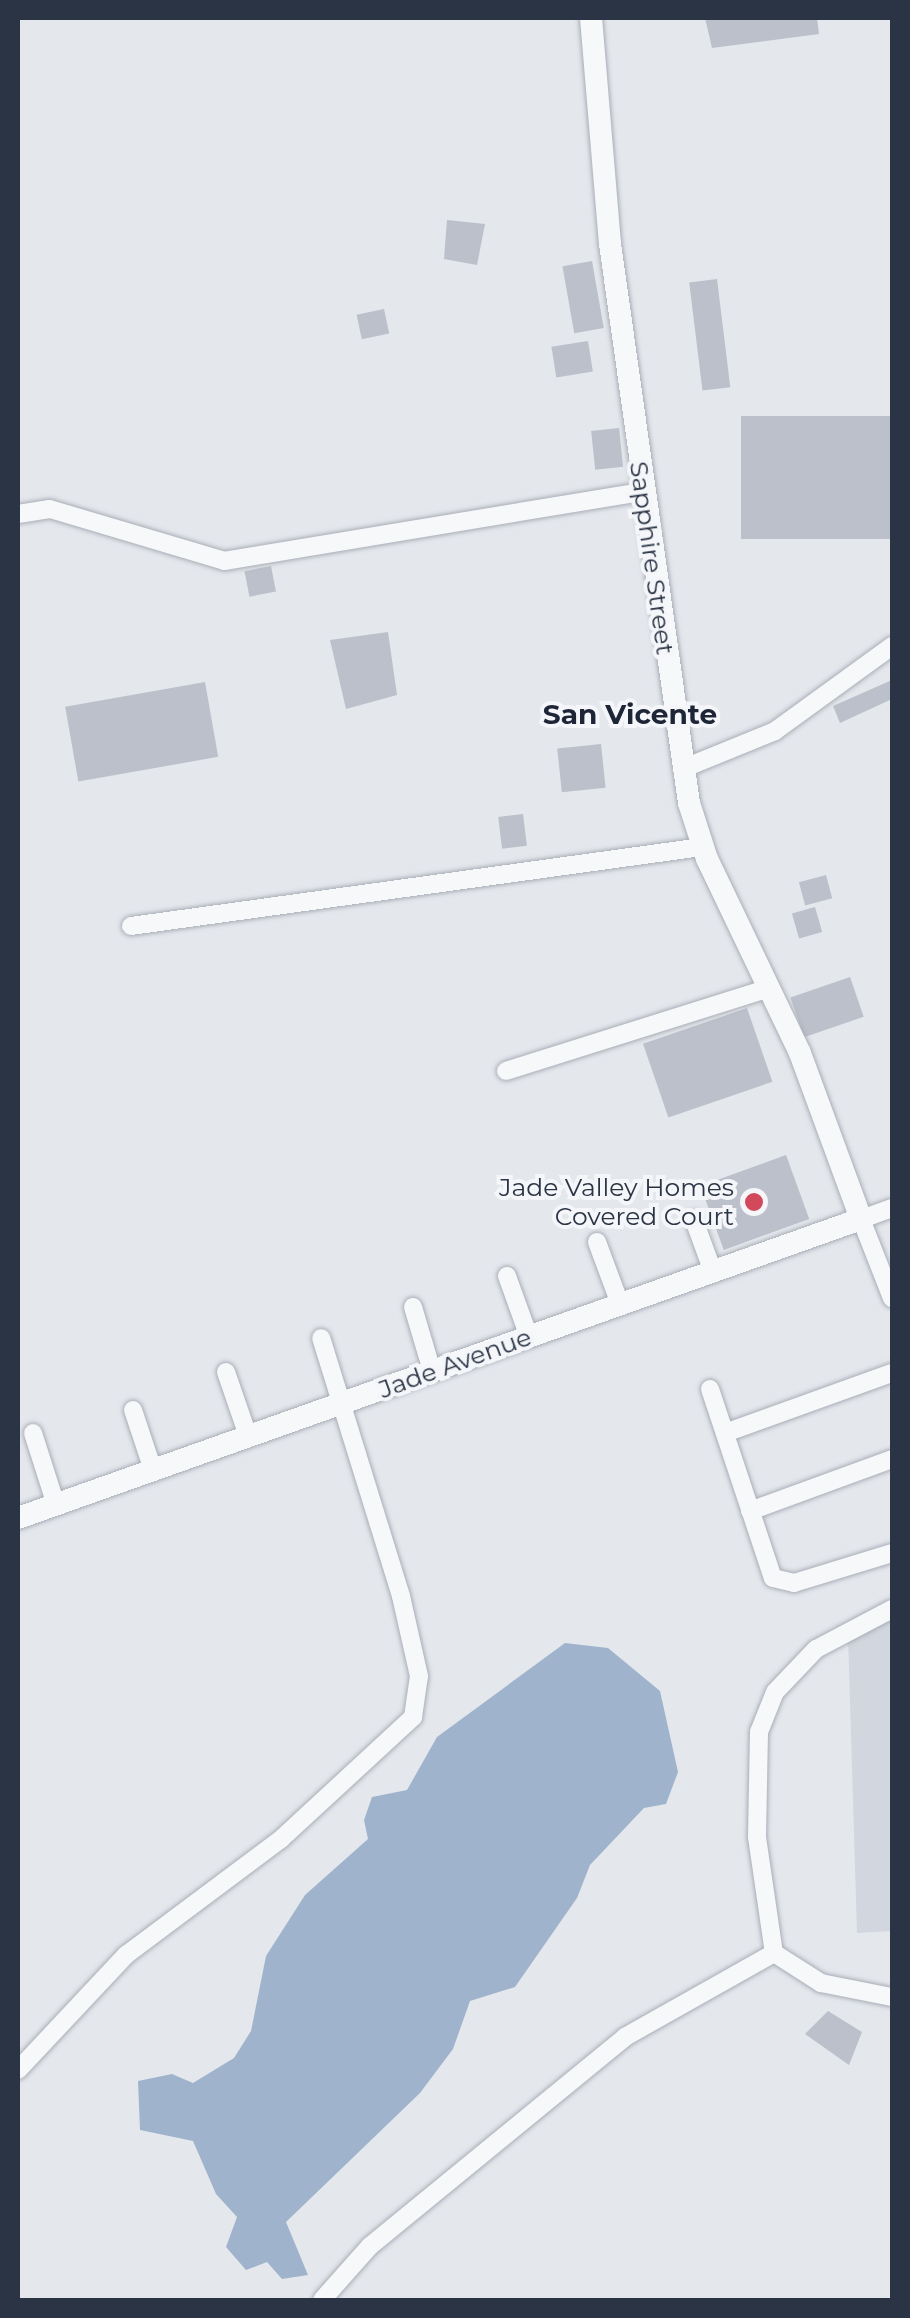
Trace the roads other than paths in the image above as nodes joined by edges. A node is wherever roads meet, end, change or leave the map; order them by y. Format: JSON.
{"nodes":[{"id":1,"x":591,"y":18,"type":"edge"},
{"id":2,"x":643,"y":492,"type":"junction"},
{"id":3,"x":18,"y":514,"type":"edge"},
{"id":4,"x":892,"y":646,"type":"edge"},
{"id":5,"x":682,"y":769,"type":"junction"},
{"id":6,"x":702,"y":848,"type":"junction"},
{"id":7,"x":130,"y":926,"type":"dead end"},
{"id":8,"x":768,"y":988,"type":"junction"},
{"id":9,"x":506,"y":1071,"type":"dead end"},
{"id":10,"x":892,"y":1208,"type":"edge"},
{"id":11,"x":861,"y":1219,"type":"junction"},
{"id":12,"x":694,"y":1220,"type":"dead end"},
{"id":13,"x":598,"y":1242,"type":"dead end"},
{"id":14,"x":713,"y":1272,"type":"junction"},
{"id":15,"x":507,"y":1276,"type":"dead end"},
{"id":16,"x":892,"y":1298,"type":"edge"},
{"id":17,"x":620,"y":1304,"type":"junction"},
{"id":18,"x":412,"y":1307,"type":"dead end"},
{"id":19,"x":529,"y":1336,"type":"junction"},
{"id":20,"x":320,"y":1338,"type":"dead end"},
{"id":21,"x":432,"y":1371,"type":"junction"},
{"id":22,"x":226,"y":1372,"type":"dead end"},
{"id":23,"x":892,"y":1372,"type":"edge"},
{"id":24,"x":710,"y":1389,"type":"dead end"},
{"id":25,"x":342,"y":1403,"type":"junction"},
{"id":26,"x":133,"y":1410,"type":"dead end"},
{"id":27,"x":32,"y":1433,"type":"dead end"},
{"id":28,"x":724,"y":1434,"type":"junction"},
{"id":29,"x":248,"y":1436,"type":"junction"},
{"id":30,"x":892,"y":1459,"type":"edge"},
{"id":31,"x":154,"y":1470,"type":"junction"},
{"id":32,"x":56,"y":1504,"type":"junction"},
{"id":33,"x":750,"y":1510,"type":"junction"},
{"id":34,"x":18,"y":1518,"type":"edge"},
{"id":35,"x":892,"y":1552,"type":"edge"},
{"id":36,"x":892,"y":1608,"type":"edge"},
{"id":37,"x":774,"y":1953,"type":"junction"},
{"id":38,"x":892,"y":1997,"type":"edge"},
{"id":39,"x":18,"y":2070,"type":"edge"},
{"id":40,"x":322,"y":2300,"type":"edge"}],
"edges":[{"from":1,"to":2,"type":"street","name":"Sapphire Street"},
{"from":2,"to":3,"type":"street"},
{"from":2,"to":5,"type":"street","name":"Sapphire Street"},
{"from":4,"to":5,"type":"street"},
{"from":5,"to":6,"type":"street","name":"Sapphire Street"},
{"from":6,"to":7,"type":"street"},
{"from":6,"to":8,"type":"street","name":"Sapphire Street"},
{"from":8,"to":9,"type":"street"},
{"from":8,"to":11,"type":"street","name":"Sapphire Street"},
{"from":10,"to":11,"type":"street","name":"Jade Avenue"},
{"from":11,"to":14,"type":"street","name":"Jade Avenue"},
{"from":11,"to":16,"type":"street","name":"Sapphire Street"},
{"from":12,"to":14,"type":"street"},
{"from":13,"to":17,"type":"street"},
{"from":14,"to":17,"type":"street","name":"Jade Avenue"},
{"from":15,"to":19,"type":"street"},
{"from":17,"to":19,"type":"street","name":"Jade Avenue"},
{"from":18,"to":21,"type":"street"},
{"from":19,"to":21,"type":"street","name":"Jade Avenue"},
{"from":20,"to":25,"type":"street"},
{"from":21,"to":25,"type":"street","name":"Jade Avenue"},
{"from":22,"to":29,"type":"street"},
{"from":23,"to":28,"type":"street"},
{"from":24,"to":28,"type":"street"},
{"from":25,"to":29,"type":"street","name":"Jade Avenue"},
{"from":25,"to":39,"type":"street"},
{"from":26,"to":31,"type":"street"},
{"from":27,"to":32,"type":"street"},
{"from":28,"to":33,"type":"street"},
{"from":29,"to":31,"type":"street","name":"Jade Avenue"},
{"from":30,"to":33,"type":"street"},
{"from":31,"to":32,"type":"street","name":"Jade Avenue"},
{"from":32,"to":34,"type":"street","name":"Jade Avenue"},
{"from":33,"to":35,"type":"street"},
{"from":36,"to":37,"type":"street"},
{"from":37,"to":38,"type":"street"},
{"from":37,"to":40,"type":"street"}]}
